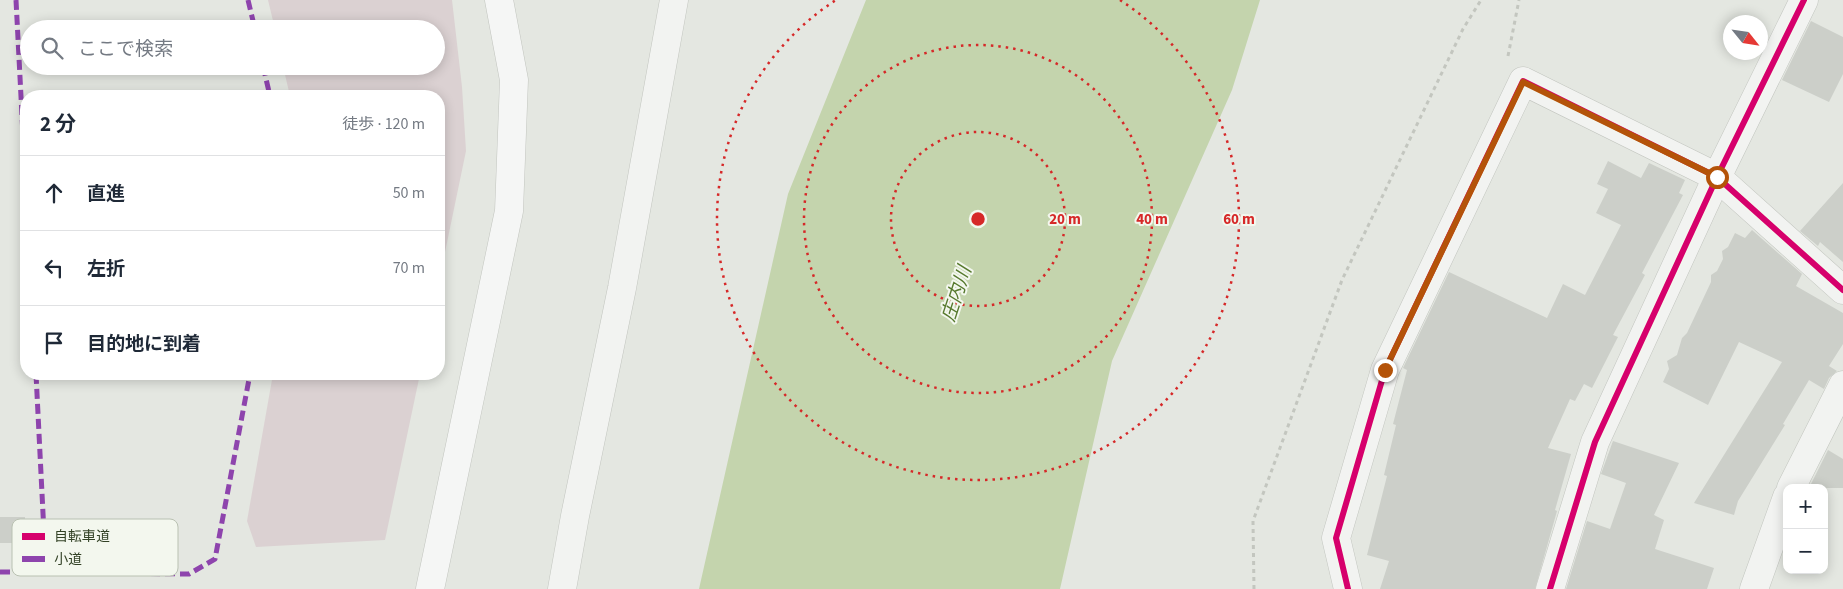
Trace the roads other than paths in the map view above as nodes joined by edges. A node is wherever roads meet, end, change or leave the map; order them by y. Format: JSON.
{"nodes":[{"id":1,"x":500,"y":0,"type":"edge"},
{"id":2,"x":674,"y":0,"type":"edge"},
{"id":3,"x":1804,"y":0,"type":"edge"},
{"id":4,"x":1717,"y":177,"type":"junction"},
{"id":5,"x":1843,"y":290,"type":"edge"},
{"id":6,"x":1843,"y":384,"type":"edge"},
{"id":7,"x":1793,"y":484,"type":"edge"},
{"id":8,"x":1783,"y":508,"type":"edge"},
{"id":9,"x":430,"y":589,"type":"edge"},
{"id":10,"x":562,"y":589,"type":"edge"},
{"id":11,"x":1348,"y":589,"type":"edge"},
{"id":12,"x":1550,"y":589,"type":"edge"},
{"id":13,"x":1754,"y":589,"type":"edge"}],
"edges":[{"from":1,"to":9,"type":"street"},
{"from":2,"to":10,"type":"street"},
{"from":3,"to":4,"type":"street"},
{"from":4,"to":5,"type":"street"},
{"from":4,"to":11,"type":"street"},
{"from":4,"to":12,"type":"street"},
{"from":6,"to":7,"type":"street"},
{"from":8,"to":13,"type":"street"}]}
